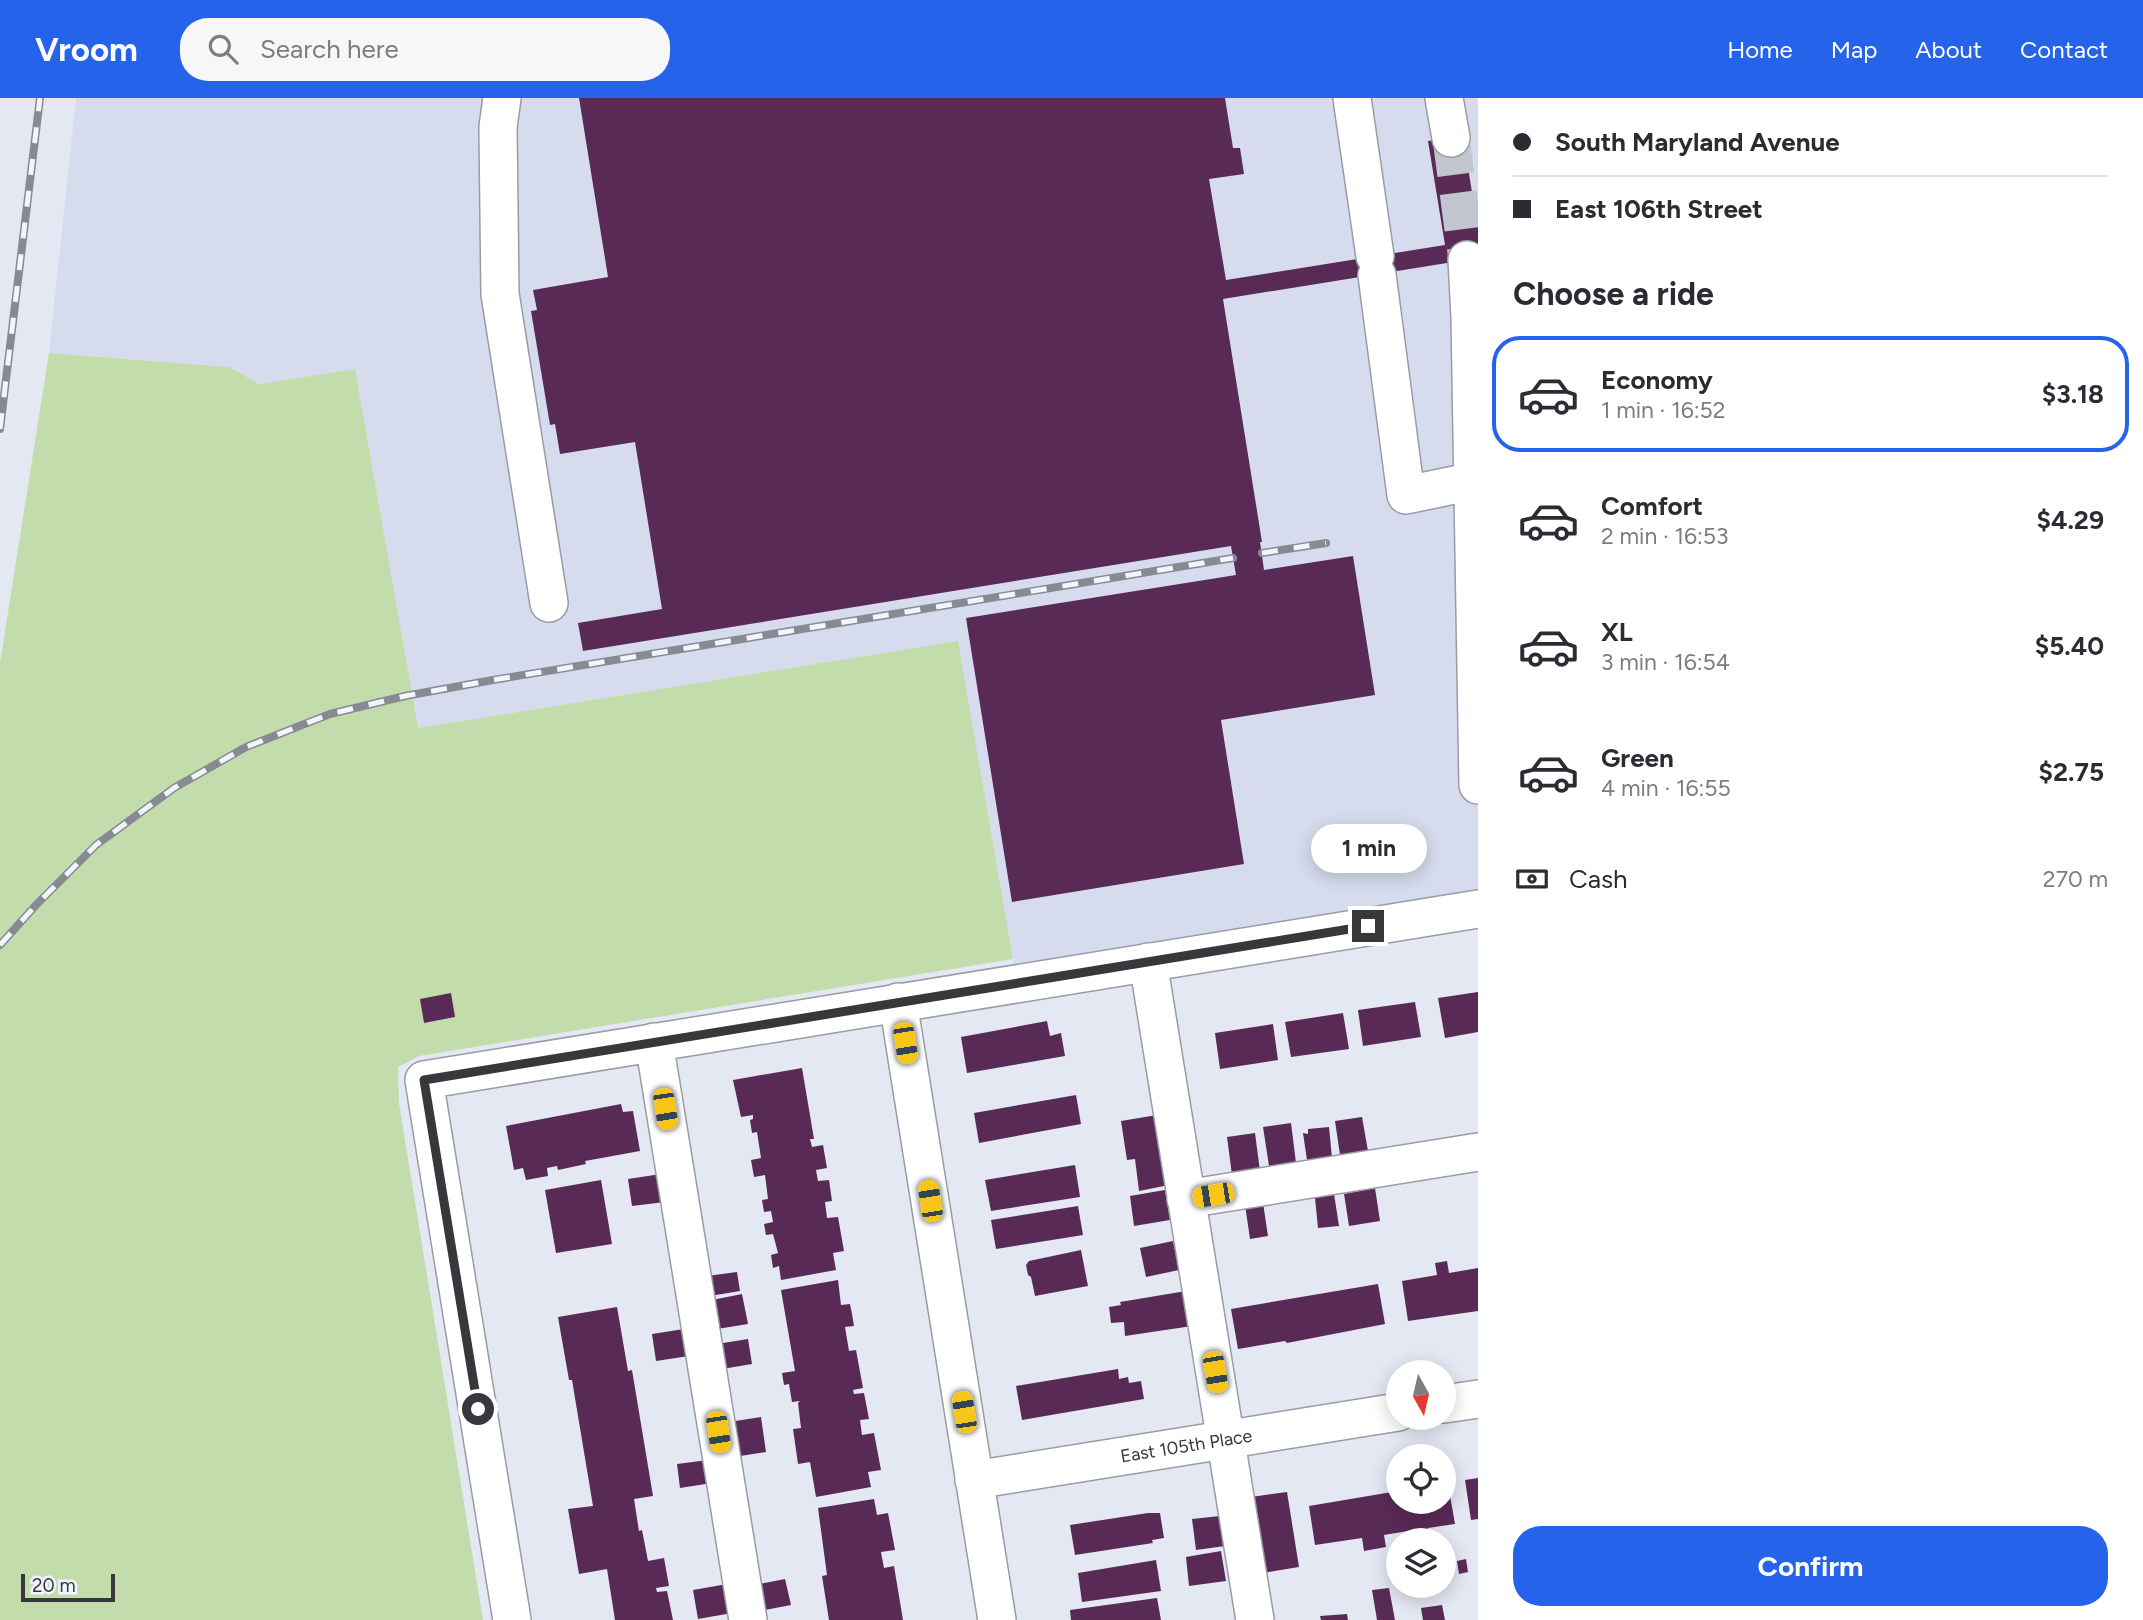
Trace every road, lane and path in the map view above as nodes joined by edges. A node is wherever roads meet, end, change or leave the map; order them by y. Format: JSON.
{"nodes":[{"id":1,"x":502,"y":98,"type":"edge"},
{"id":2,"x":1352,"y":98,"type":"edge"},
{"id":3,"x":1444,"y":98,"type":"edge"},
{"id":4,"x":1451,"y":138,"type":"tunnel mouth"},
{"id":5,"x":1467,"y":260,"type":"tunnel mouth"},
{"id":6,"x":1475,"y":373,"type":"edge"},
{"id":7,"x":1473,"y":481,"type":"junction"},
{"id":8,"x":549,"y":603,"type":"dead end"},
{"id":9,"x":1478,"y":785,"type":"edge"},
{"id":10,"x":1478,"y":908,"type":"edge"},
{"id":11,"x":1148,"y":962,"type":"junction"},
{"id":12,"x":898,"y":1002,"type":"junction"},
{"id":13,"x":654,"y":1042,"type":"junction"},
{"id":14,"x":1478,"y":1152,"type":"edge"},
{"id":15,"x":1186,"y":1199,"type":"junction"},
{"id":16,"x":1478,"y":1399,"type":"edge"},
{"id":17,"x":1456,"y":1403,"type":"edge"},
{"id":18,"x":1386,"y":1414,"type":"edge"},
{"id":19,"x":1226,"y":1440,"type":"junction"},
{"id":20,"x":974,"y":1480,"type":"junction"},
{"id":21,"x":512,"y":1620,"type":"edge"},
{"id":22,"x":748,"y":1620,"type":"edge"},
{"id":23,"x":997,"y":1620,"type":"edge"},
{"id":24,"x":1255,"y":1620,"type":"edge"}],
"edges":[{"from":1,"to":8,"type":"street"},
{"from":2,"to":7,"type":"street"},
{"from":3,"to":4,"type":"street"},
{"from":5,"to":6,"type":"street"},
{"from":6,"to":7,"type":"street"},
{"from":7,"to":9,"type":"street"},
{"from":10,"to":11,"type":"street"},
{"from":11,"to":12,"type":"street"},
{"from":11,"to":15,"type":"street"},
{"from":12,"to":13,"type":"street"},
{"from":12,"to":20,"type":"street"},
{"from":13,"to":21,"type":"street"},
{"from":13,"to":22,"type":"street"},
{"from":14,"to":15,"type":"street"},
{"from":15,"to":19,"type":"street"},
{"from":16,"to":17,"type":"street"},
{"from":18,"to":19,"type":"street","name":"East 105th Place"},
{"from":19,"to":20,"type":"street","name":"East 105th Place"},
{"from":19,"to":24,"type":"street"},
{"from":20,"to":23,"type":"street"}]}
